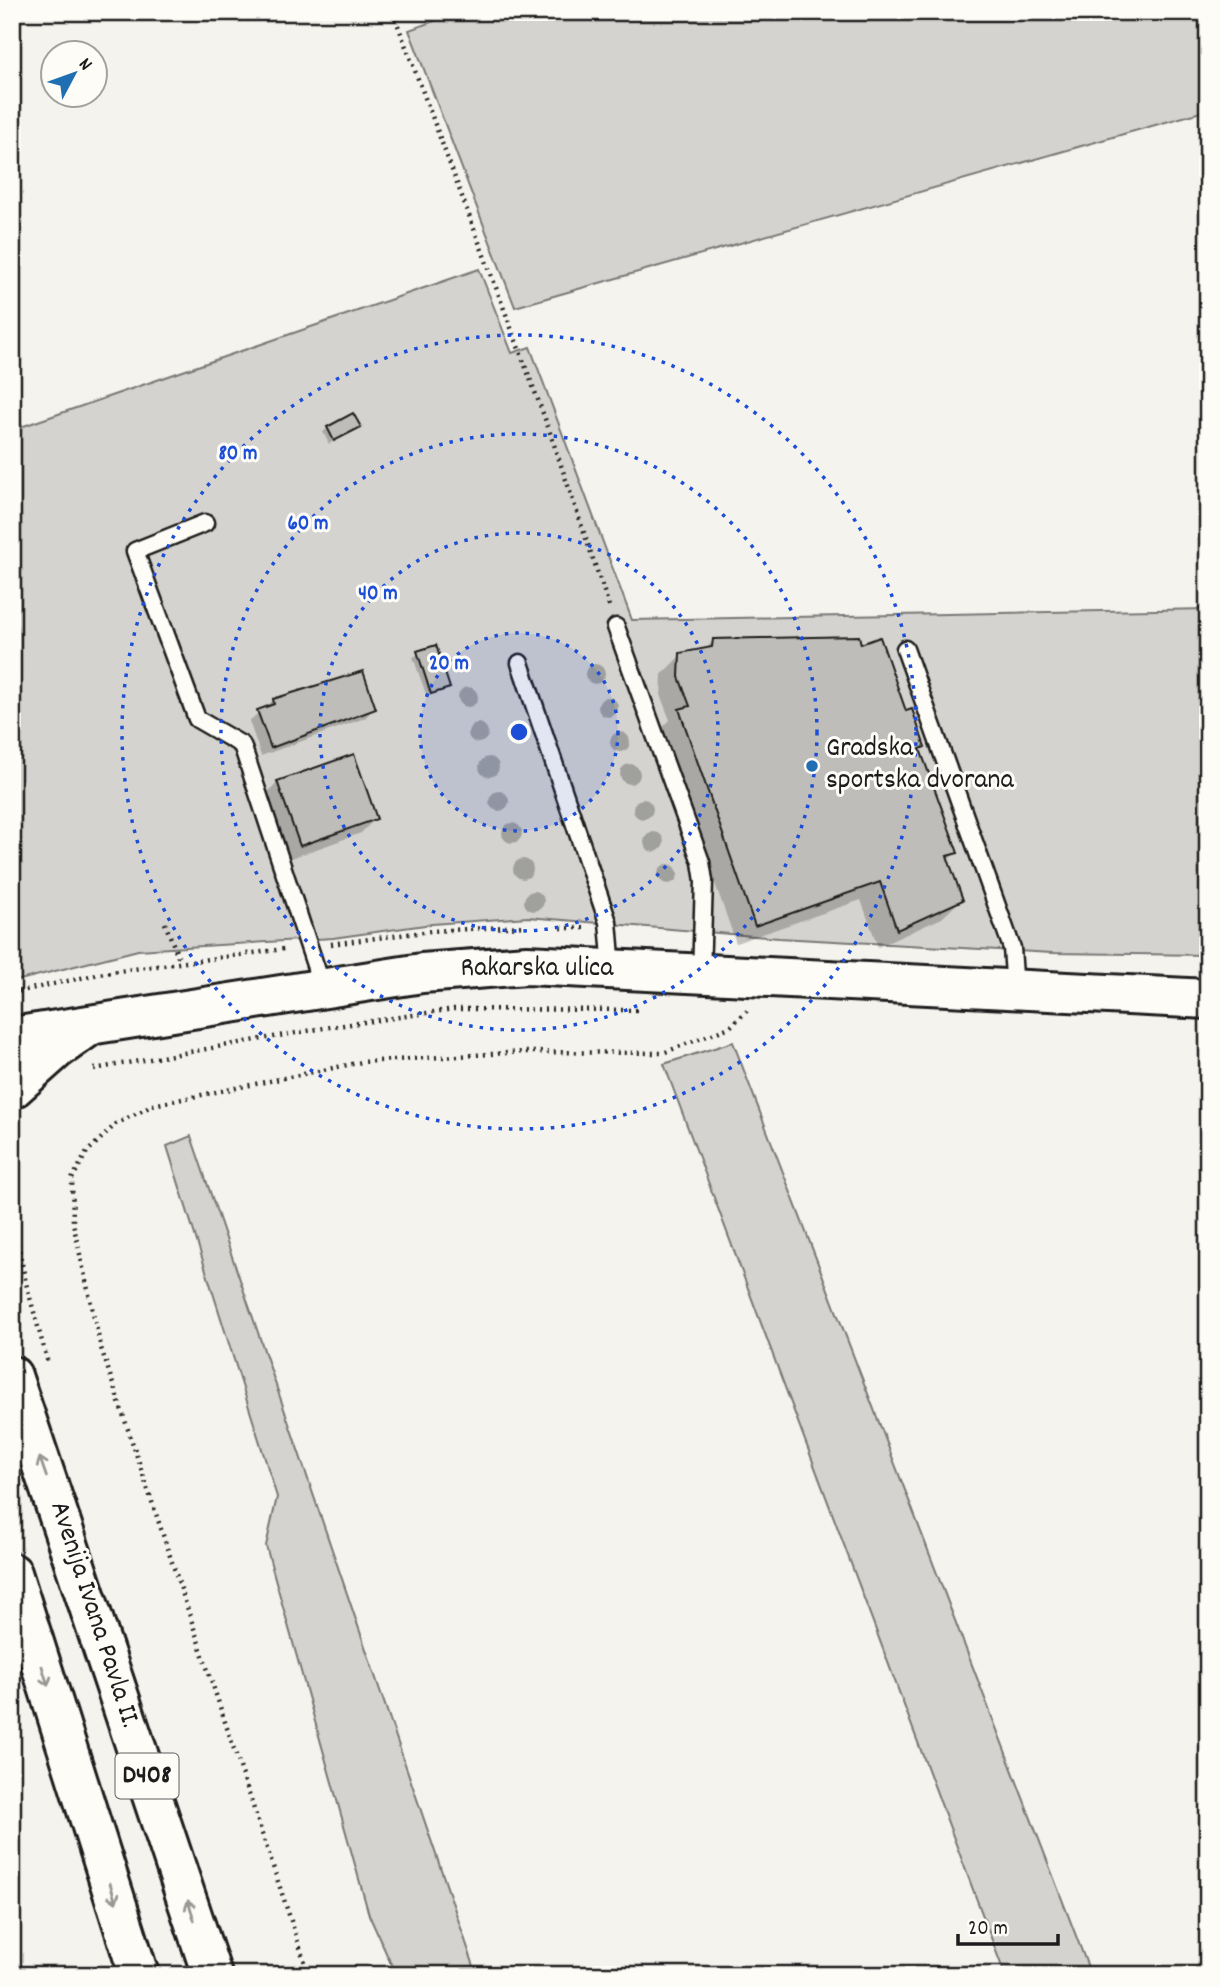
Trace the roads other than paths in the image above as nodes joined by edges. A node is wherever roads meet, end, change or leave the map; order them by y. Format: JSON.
{"nodes":[{"id":1,"x":205,"y":523,"type":"dead end"},
{"id":2,"x":615,"y":627,"type":"road end"},
{"id":3,"x":905,"y":649,"type":"dead end"},
{"id":4,"x":520,"y":663,"type":"dead end"},
{"id":5,"x":612,"y":969,"type":"junction"},
{"id":6,"x":701,"y":974,"type":"junction"},
{"id":7,"x":323,"y":989,"type":"junction"},
{"id":8,"x":1015,"y":990,"type":"junction"},
{"id":9,"x":1208,"y":999,"type":"edge"},
{"id":10,"x":91,"y":1025,"type":"junction"},
{"id":11,"x":12,"y":1037,"type":"edge"},
{"id":12,"x":17,"y":1106,"type":"edge"},
{"id":13,"x":12,"y":1376,"type":"edge"},
{"id":14,"x":12,"y":1573,"type":"edge"},
{"id":15,"x":139,"y":1975,"type":"edge"},
{"id":16,"x":212,"y":1975,"type":"edge"}],
"edges":[{"from":1,"to":7,"type":"lane"},
{"from":2,"to":6,"type":"lane"},
{"from":3,"to":8,"type":"lane"},
{"from":4,"to":5,"type":"lane"},
{"from":5,"to":6,"type":"main road","name":"Rakarska ulica"},
{"from":5,"to":7,"type":"main road","name":"Rakarska ulica"},
{"from":6,"to":8,"type":"main road","name":"Rakarska ulica"},
{"from":7,"to":10,"type":"main road","name":"Rakarska ulica"},
{"from":8,"to":9,"type":"main road","name":"Rakarska ulica"},
{"from":10,"to":11,"type":"main road","name":"Rakarska ulica"},
{"from":10,"to":12,"type":"main road"},
{"from":16,"to":13,"type":"main road","name":"Avenija Ivana Pavla II.","number":"D408","one_way":true},
{"from":14,"to":15,"type":"main road","number":"D408","one_way":true}]}
